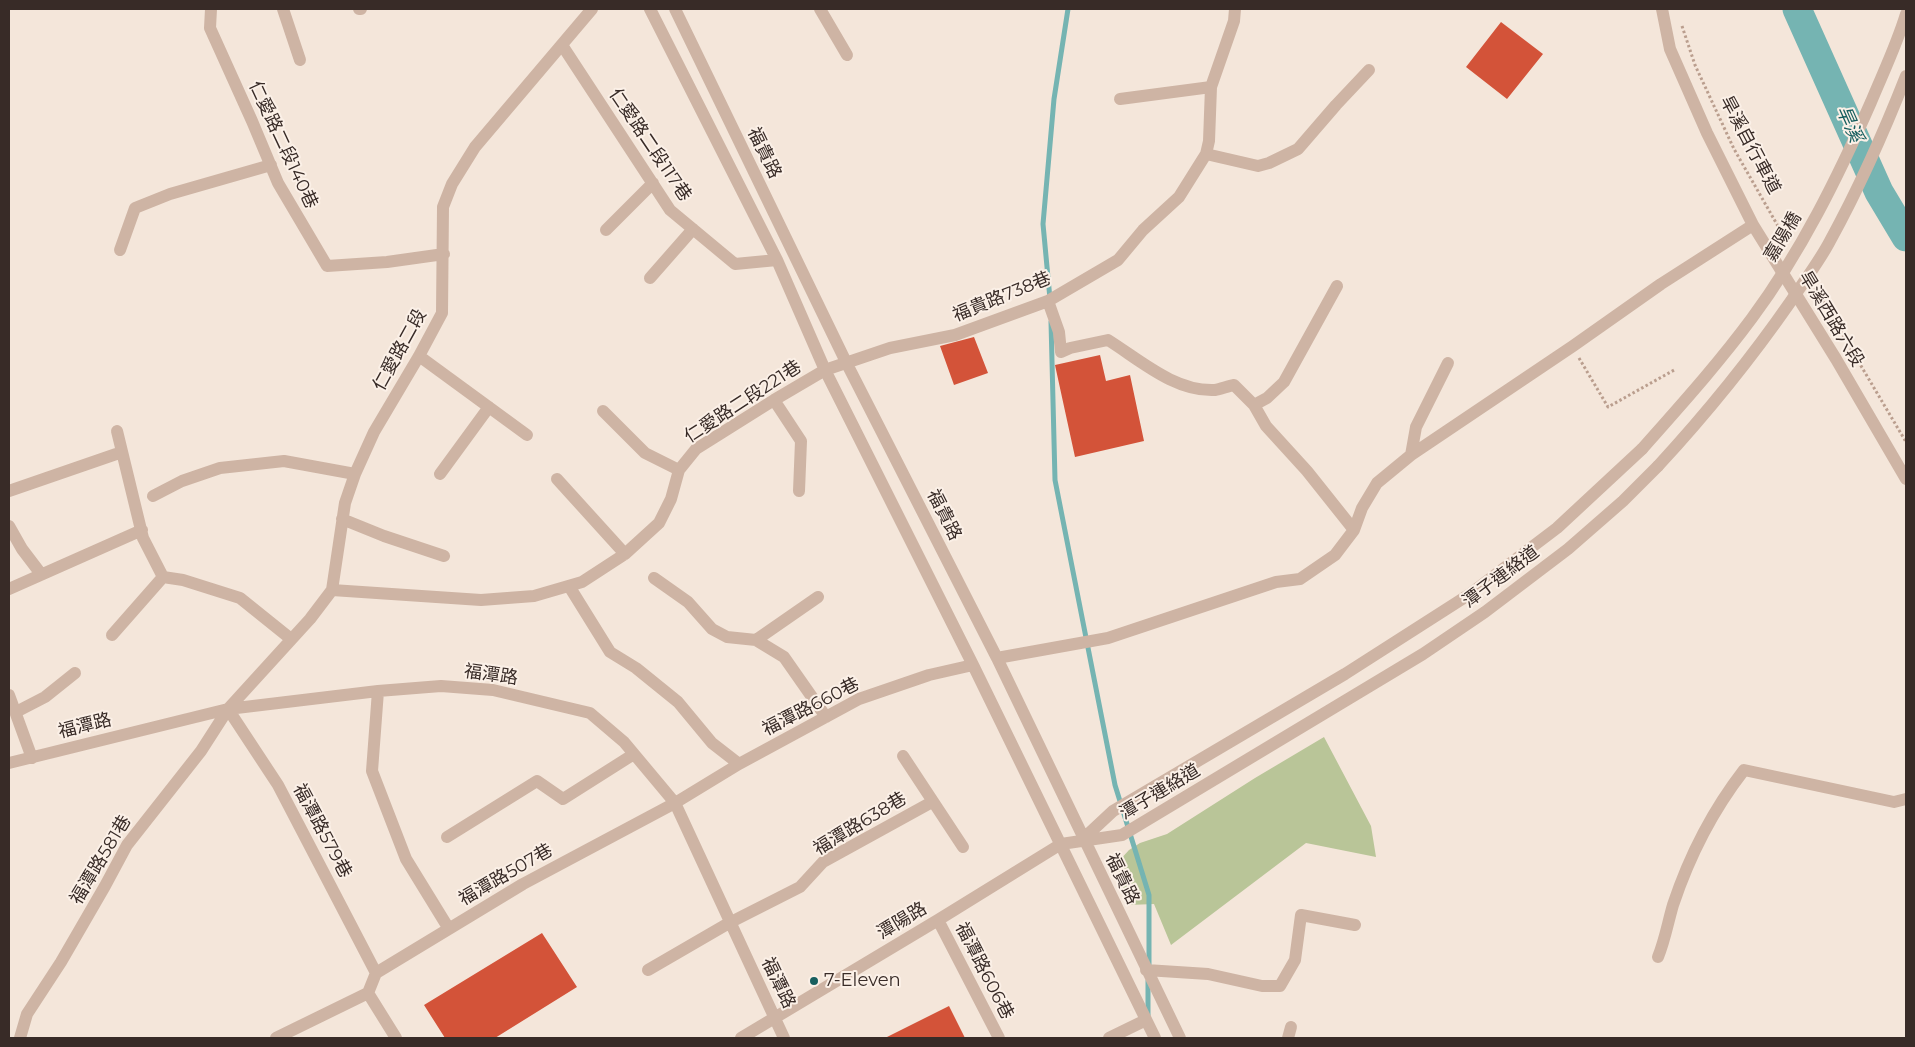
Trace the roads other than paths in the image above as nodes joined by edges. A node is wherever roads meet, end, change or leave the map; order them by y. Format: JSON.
{"nodes":[{"id":1,"x":211,"y":9,"type":"edge"},
{"id":2,"x":283,"y":9,"type":"edge"},
{"id":3,"x":592,"y":9,"type":"edge"},
{"id":4,"x":650,"y":9,"type":"edge"},
{"id":5,"x":675,"y":9,"type":"edge"},
{"id":6,"x":820,"y":9,"type":"edge"},
{"id":7,"x":1236,"y":9,"type":"edge"},
{"id":8,"x":1662,"y":9,"type":"edge"},
{"id":9,"x":1906,"y":14,"type":"edge"},
{"id":10,"x":562,"y":45,"type":"junction"},
{"id":11,"x":847,"y":55,"type":"dead end"},
{"id":12,"x":300,"y":60,"type":"dead end"},
{"id":13,"x":1370,"y":70,"type":"dead end"},
{"id":14,"x":1906,"y":76,"type":"edge"},
{"id":15,"x":1211,"y":87,"type":"junction"},
{"id":16,"x":1120,"y":99,"type":"dead end"},
{"id":17,"x":1206,"y":154,"type":"junction"},
{"id":18,"x":270,"y":165,"type":"junction"},
{"id":19,"x":653,"y":183,"type":"junction"},
{"id":20,"x":1753,"y":225,"type":"junction"},
{"id":21,"x":606,"y":230,"type":"dead end"},
{"id":22,"x":693,"y":230,"type":"junction"},
{"id":23,"x":120,"y":250,"type":"dead end"},
{"id":24,"x":444,"y":254,"type":"junction"},
{"id":25,"x":776,"y":260,"type":"junction"},
{"id":26,"x":650,"y":278,"type":"dead end"},
{"id":27,"x":1337,"y":286,"type":"dead end"},
{"id":28,"x":1048,"y":301,"type":"junction"},
{"id":29,"x":419,"y":356,"type":"junction"},
{"id":30,"x":846,"y":362,"type":"junction"},
{"id":31,"x":1448,"y":362,"type":"dead end"},
{"id":32,"x":825,"y":370,"type":"junction"},
{"id":33,"x":774,"y":400,"type":"junction"},
{"id":34,"x":1254,"y":405,"type":"junction"},
{"id":35,"x":489,"y":407,"type":"junction"},
{"id":36,"x":603,"y":411,"type":"dead end"},
{"id":37,"x":117,"y":431,"type":"dead end"},
{"id":38,"x":527,"y":434,"type":"dead end"},
{"id":39,"x":1642,"y":449,"type":"joint"},
{"id":40,"x":122,"y":452,"type":"junction"},
{"id":41,"x":1411,"y":455,"type":"junction"},
{"id":42,"x":679,"y":470,"type":"junction"},
{"id":43,"x":355,"y":474,"type":"junction"},
{"id":44,"x":440,"y":474,"type":"dead end"},
{"id":45,"x":557,"y":479,"type":"dead end"},
{"id":46,"x":1906,"y":479,"type":"edge"},
{"id":47,"x":9,"y":491,"type":"edge"},
{"id":48,"x":799,"y":491,"type":"dead end"},
{"id":49,"x":153,"y":496,"type":"dead end"},
{"id":50,"x":342,"y":519,"type":"junction"},
{"id":51,"x":9,"y":526,"type":"edge"},
{"id":52,"x":142,"y":530,"type":"junction"},
{"id":53,"x":1354,"y":530,"type":"junction"},
{"id":54,"x":624,"y":554,"type":"junction"},
{"id":55,"x":444,"y":556,"type":"dead end"},
{"id":56,"x":41,"y":574,"type":"junction"},
{"id":57,"x":163,"y":577,"type":"junction"},
{"id":58,"x":654,"y":578,"type":"dead end"},
{"id":59,"x":568,"y":586,"type":"junction"},
{"id":60,"x":9,"y":589,"type":"edge"},
{"id":61,"x":332,"y":590,"type":"junction"},
{"id":62,"x":818,"y":598,"type":"dead end"},
{"id":63,"x":112,"y":635,"type":"dead end"},
{"id":64,"x":291,"y":638,"type":"junction"},
{"id":65,"x":756,"y":640,"type":"junction"},
{"id":66,"x":997,"y":658,"type":"junction"},
{"id":67,"x":974,"y":665,"type":"junction"},
{"id":68,"x":75,"y":673,"type":"dead end"},
{"id":69,"x":378,"y":691,"type":"junction"},
{"id":70,"x":9,"y":695,"type":"edge"},
{"id":71,"x":228,"y":709,"type":"junction"},
{"id":72,"x":16,"y":712,"type":"junction"},
{"id":73,"x":826,"y":717,"type":"junction"},
{"id":74,"x":634,"y":754,"type":"junction"},
{"id":75,"x":904,"y":756,"type":"dead end"},
{"id":76,"x":32,"y":758,"type":"junction"},
{"id":77,"x":9,"y":763,"type":"edge"},
{"id":78,"x":739,"y":764,"type":"junction"},
{"id":79,"x":1906,"y":799,"type":"edge"},
{"id":80,"x":932,"y":802,"type":"junction"},
{"id":81,"x":675,"y":803,"type":"junction"},
{"id":82,"x":447,"y":837,"type":"dead end"},
{"id":83,"x":1083,"y":839,"type":"junction"},
{"id":84,"x":1061,"y":844,"type":"junction"},
{"id":85,"x":963,"y":847,"type":"dead end"},
{"id":86,"x":938,"y":920,"type":"junction"},
{"id":87,"x":729,"y":923,"type":"junction"},
{"id":88,"x":1355,"y":925,"type":"dead end"},
{"id":89,"x":448,"y":929,"type":"junction"},
{"id":90,"x":1658,"y":956,"type":"dead end"},
{"id":91,"x":648,"y":970,"type":"dead end"},
{"id":92,"x":1146,"y":970,"type":"junction"},
{"id":93,"x":376,"y":973,"type":"junction"},
{"id":94,"x":368,"y":993,"type":"junction"},
{"id":95,"x":775,"y":1018,"type":"junction"},
{"id":96,"x":1146,"y":1020,"type":"junction"},
{"id":97,"x":20,"y":1038,"type":"edge"},
{"id":98,"x":276,"y":1038,"type":"edge"},
{"id":99,"x":396,"y":1038,"type":"edge"},
{"id":100,"x":741,"y":1038,"type":"edge"},
{"id":101,"x":784,"y":1038,"type":"edge"},
{"id":102,"x":999,"y":1038,"type":"edge"},
{"id":103,"x":1109,"y":1038,"type":"edge"},
{"id":104,"x":1154,"y":1038,"type":"edge"},
{"id":105,"x":1180,"y":1038,"type":"edge"}],
"edges":[{"from":1,"to":18,"type":"street","name":"仁愛路二段140巷"},
{"from":2,"to":12,"type":"street"},
{"from":3,"to":10,"type":"street","name":"仁愛路二段"},
{"from":4,"to":25,"type":"street","name":"福貴路"},
{"from":5,"to":30,"type":"street","name":"福貴路"},
{"from":6,"to":11,"type":"street"},
{"from":7,"to":15,"type":"street","name":"福貴路738巷"},
{"from":8,"to":20,"type":"street","name":"旱溪西路六段"},
{"from":9,"to":39,"type":"street","name":"嘉陽橋","bridge":true},
{"from":10,"to":19,"type":"street","name":"仁愛路二段117巷"},
{"from":10,"to":24,"type":"street","name":"仁愛路二段"},
{"from":13,"to":17,"type":"street"},
{"from":14,"to":83,"type":"street","name":"潭子連絡道","bridge":true},
{"from":15,"to":16,"type":"street"},
{"from":15,"to":17,"type":"street","name":"福貴路738巷"},
{"from":17,"to":28,"type":"street","name":"福貴路738巷"},
{"from":18,"to":23,"type":"street"},
{"from":18,"to":24,"type":"street","name":"仁愛路二段140巷"},
{"from":19,"to":21,"type":"street"},
{"from":19,"to":22,"type":"street","name":"仁愛路二段117巷"},
{"from":20,"to":41,"type":"street"},
{"from":20,"to":46,"type":"street","name":"旱溪西路六段"},
{"from":22,"to":25,"type":"street","name":"仁愛路二段117巷"},
{"from":22,"to":26,"type":"street"},
{"from":24,"to":29,"type":"street","name":"仁愛路二段"},
{"from":25,"to":32,"type":"street","name":"福貴路"},
{"from":27,"to":34,"type":"street"},
{"from":28,"to":30,"type":"street","name":"福貴路738巷"},
{"from":28,"to":34,"type":"street"},
{"from":29,"to":35,"type":"street"},
{"from":29,"to":43,"type":"street","name":"仁愛路二段"},
{"from":30,"to":32,"type":"street","name":"仁愛路二段221巷"},
{"from":30,"to":66,"type":"street","name":"福貴路"},
{"from":31,"to":41,"type":"street"},
{"from":32,"to":33,"type":"street","name":"仁愛路二段221巷"},
{"from":32,"to":67,"type":"street","name":"福貴路"},
{"from":33,"to":42,"type":"street","name":"仁愛路二段221巷"},
{"from":33,"to":48,"type":"street"},
{"from":34,"to":53,"type":"street"},
{"from":35,"to":38,"type":"street"},
{"from":35,"to":44,"type":"street"},
{"from":36,"to":42,"type":"street"},
{"from":37,"to":40,"type":"street"},
{"from":39,"to":83,"type":"street","name":"潭子連絡道"},
{"from":40,"to":47,"type":"street"},
{"from":40,"to":52,"type":"street"},
{"from":41,"to":53,"type":"street"},
{"from":42,"to":54,"type":"street","name":"仁愛路二段221巷"},
{"from":43,"to":49,"type":"street"},
{"from":43,"to":50,"type":"street","name":"仁愛路二段"},
{"from":45,"to":54,"type":"street"},
{"from":50,"to":55,"type":"street"},
{"from":50,"to":61,"type":"street","name":"仁愛路二段"},
{"from":51,"to":56,"type":"street"},
{"from":52,"to":56,"type":"street"},
{"from":52,"to":57,"type":"street"},
{"from":53,"to":66,"type":"street"},
{"from":54,"to":59,"type":"street","name":"仁愛路二段221巷"},
{"from":56,"to":60,"type":"street"},
{"from":57,"to":63,"type":"street"},
{"from":57,"to":64,"type":"street"},
{"from":58,"to":65,"type":"street"},
{"from":59,"to":61,"type":"street","name":"仁愛路二段221巷"},
{"from":59,"to":78,"type":"street"},
{"from":61,"to":64,"type":"street","name":"仁愛路二段"},
{"from":62,"to":65,"type":"street"},
{"from":64,"to":71,"type":"street","name":"仁愛路二段"},
{"from":65,"to":73,"type":"street"},
{"from":66,"to":83,"type":"street","name":"福貴路"},
{"from":67,"to":73,"type":"street","name":"福潭路660巷"},
{"from":67,"to":84,"type":"street","name":"福貴路"},
{"from":68,"to":72,"type":"street"},
{"from":69,"to":71,"type":"street","name":"福潭路"},
{"from":69,"to":74,"type":"street","name":"福潭路"},
{"from":69,"to":89,"type":"street"},
{"from":70,"to":72,"type":"street"},
{"from":71,"to":76,"type":"street","name":"福潭路"},
{"from":71,"to":93,"type":"street","name":"福潭路579巷"},
{"from":71,"to":97,"type":"street","name":"福潭路581巷"},
{"from":72,"to":76,"type":"street"},
{"from":73,"to":78,"type":"street","name":"福潭路660巷"},
{"from":74,"to":81,"type":"street","name":"福潭路"},
{"from":74,"to":82,"type":"street"},
{"from":75,"to":80,"type":"street"},
{"from":76,"to":77,"type":"street","name":"福潭路"},
{"from":78,"to":81,"type":"street","name":"福潭路660巷"},
{"from":79,"to":90,"type":"street"},
{"from":80,"to":85,"type":"street"},
{"from":80,"to":87,"type":"street","name":"福潭路638巷"},
{"from":81,"to":87,"type":"street","name":"福潭路"},
{"from":81,"to":89,"type":"street","name":"福潭路507巷"},
{"from":83,"to":84,"type":"street","name":"潭陽路"},
{"from":83,"to":92,"type":"street","name":"福貴路"},
{"from":84,"to":86,"type":"street","name":"潭陽路"},
{"from":84,"to":96,"type":"street","name":"福貴路"},
{"from":86,"to":95,"type":"street","name":"潭陽路"},
{"from":86,"to":102,"type":"street","name":"福潭路606巷"},
{"from":87,"to":91,"type":"street","name":"福潭路638巷"},
{"from":87,"to":95,"type":"street","name":"福潭路"},
{"from":88,"to":92,"type":"street"},
{"from":89,"to":93,"type":"street","name":"福潭路507巷"},
{"from":92,"to":105,"type":"street","name":"福貴路"},
{"from":93,"to":94,"type":"street"},
{"from":94,"to":98,"type":"street"},
{"from":94,"to":99,"type":"street"},
{"from":95,"to":100,"type":"street","name":"潭陽路"},
{"from":95,"to":101,"type":"street","name":"福潭路"},
{"from":96,"to":103,"type":"street"},
{"from":96,"to":104,"type":"street","name":"福貴路"}]}
